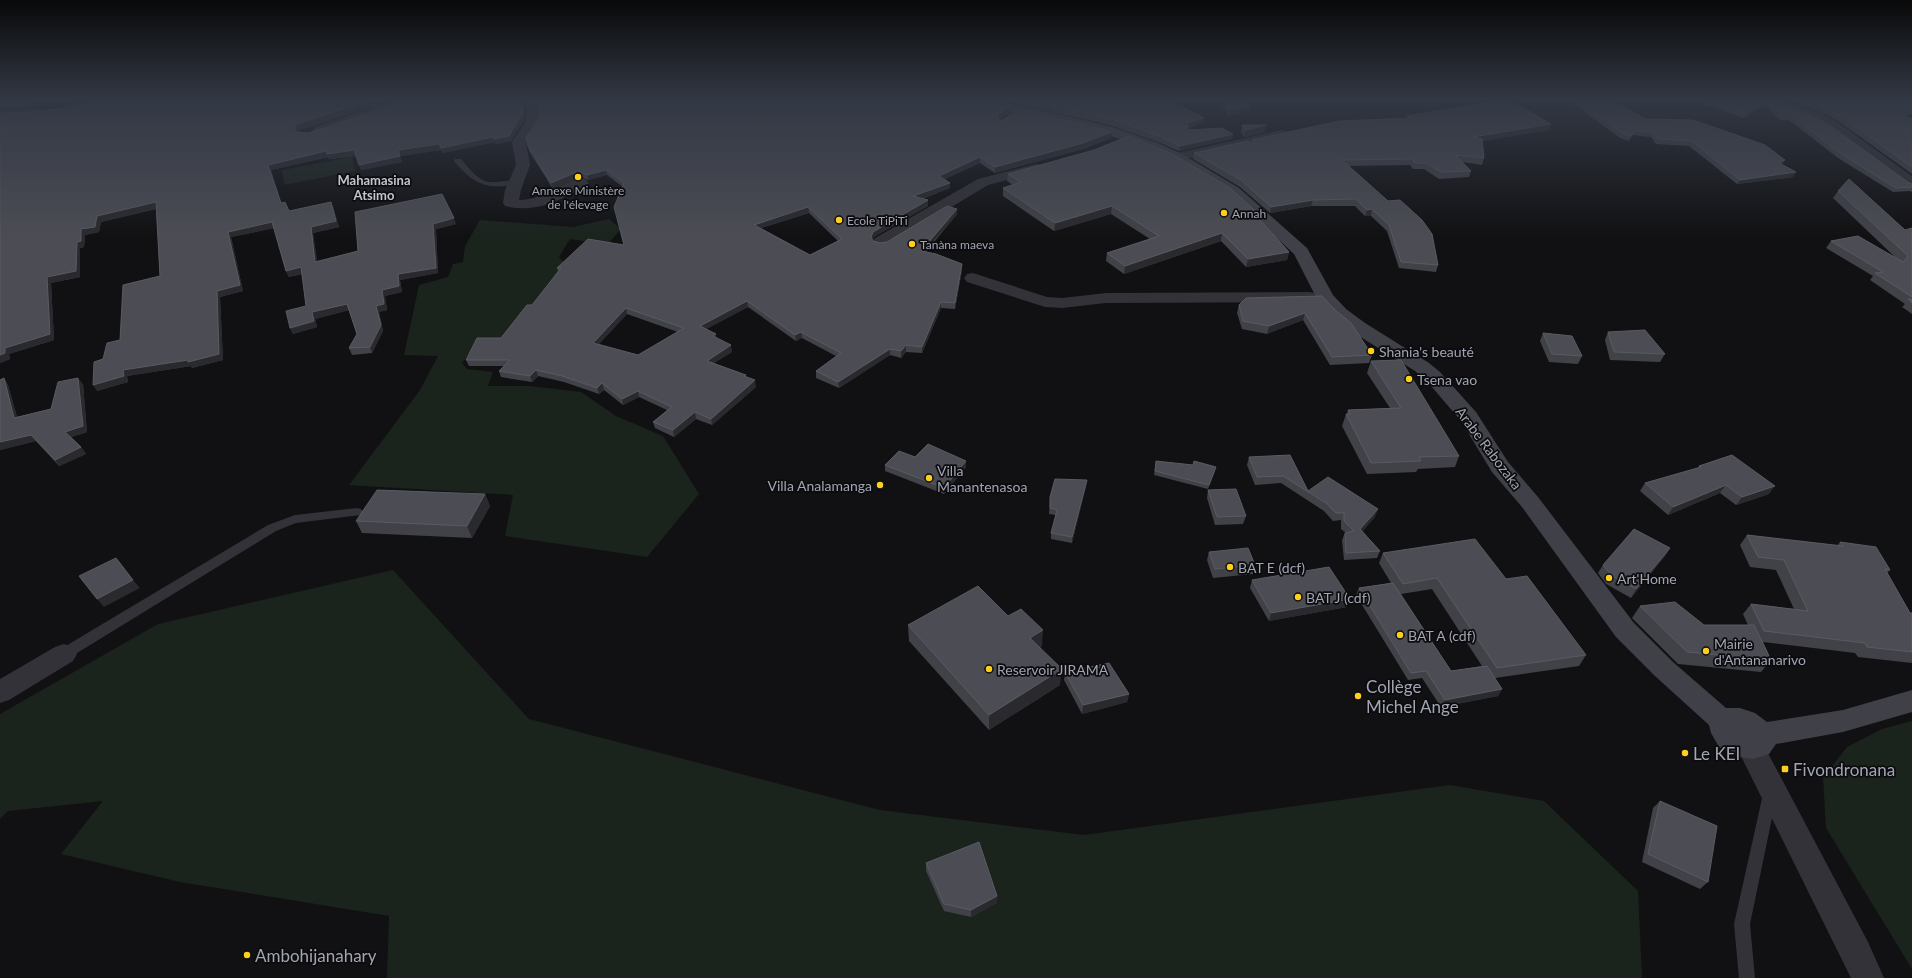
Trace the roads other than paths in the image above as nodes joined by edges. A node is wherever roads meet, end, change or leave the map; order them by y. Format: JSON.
{"nodes":[{"id":1,"x":519,"y":146,"type":"edge"},
{"id":2,"x":1149,"y":146,"type":"edge"},
{"id":3,"x":1230,"y":146,"type":"edge"},
{"id":4,"x":1860,"y":146,"type":"edge"},
{"id":5,"x":1177,"y":157,"type":"junction"},
{"id":6,"x":458,"y":161,"type":"dead end"},
{"id":7,"x":1053,"y":164,"type":"edge"},
{"id":8,"x":516,"y":182,"type":"junction"},
{"id":9,"x":581,"y":183,"type":"dead end"},
{"id":10,"x":1912,"y":183,"type":"edge"},
{"id":11,"x":881,"y":242,"type":"edge"},
{"id":12,"x":973,"y":278,"type":"dead end"},
{"id":13,"x":1324,"y":297,"type":"junction"},
{"id":14,"x":357,"y":512,"type":"dead end"},
{"id":15,"x":64,"y":654,"type":"joint"},
{"id":16,"x":0,"y":692,"type":"edge"},
{"id":17,"x":1912,"y":701,"type":"edge"},
{"id":18,"x":1756,"y":741,"type":"junction"},
{"id":19,"x":1771,"y":789,"type":"junction"},
{"id":20,"x":1747,"y":978,"type":"edge"},
{"id":21,"x":1868,"y":978,"type":"edge"}],
"edges":[{"from":1,"to":8,"type":"street"},
{"from":2,"to":5,"type":"street","name":"Arabe Rabozaka"},
{"from":3,"to":5,"type":"street"},
{"from":4,"to":10,"type":"street"},
{"from":5,"to":13,"type":"street","name":"Arabe Rabozaka"},
{"from":6,"to":8,"type":"lane"},
{"from":7,"to":11,"type":"street"},
{"from":8,"to":9,"type":"street"},
{"from":12,"to":13,"type":"street"},
{"from":13,"to":18,"type":"street","name":"Arabe Rabozaka"},
{"from":14,"to":15,"type":"lane"},
{"from":15,"to":16,"type":"street"},
{"from":17,"to":18,"type":"street"},
{"from":18,"to":19,"type":"street"},
{"from":19,"to":20,"type":"lane"},
{"from":19,"to":21,"type":"street"}]}
